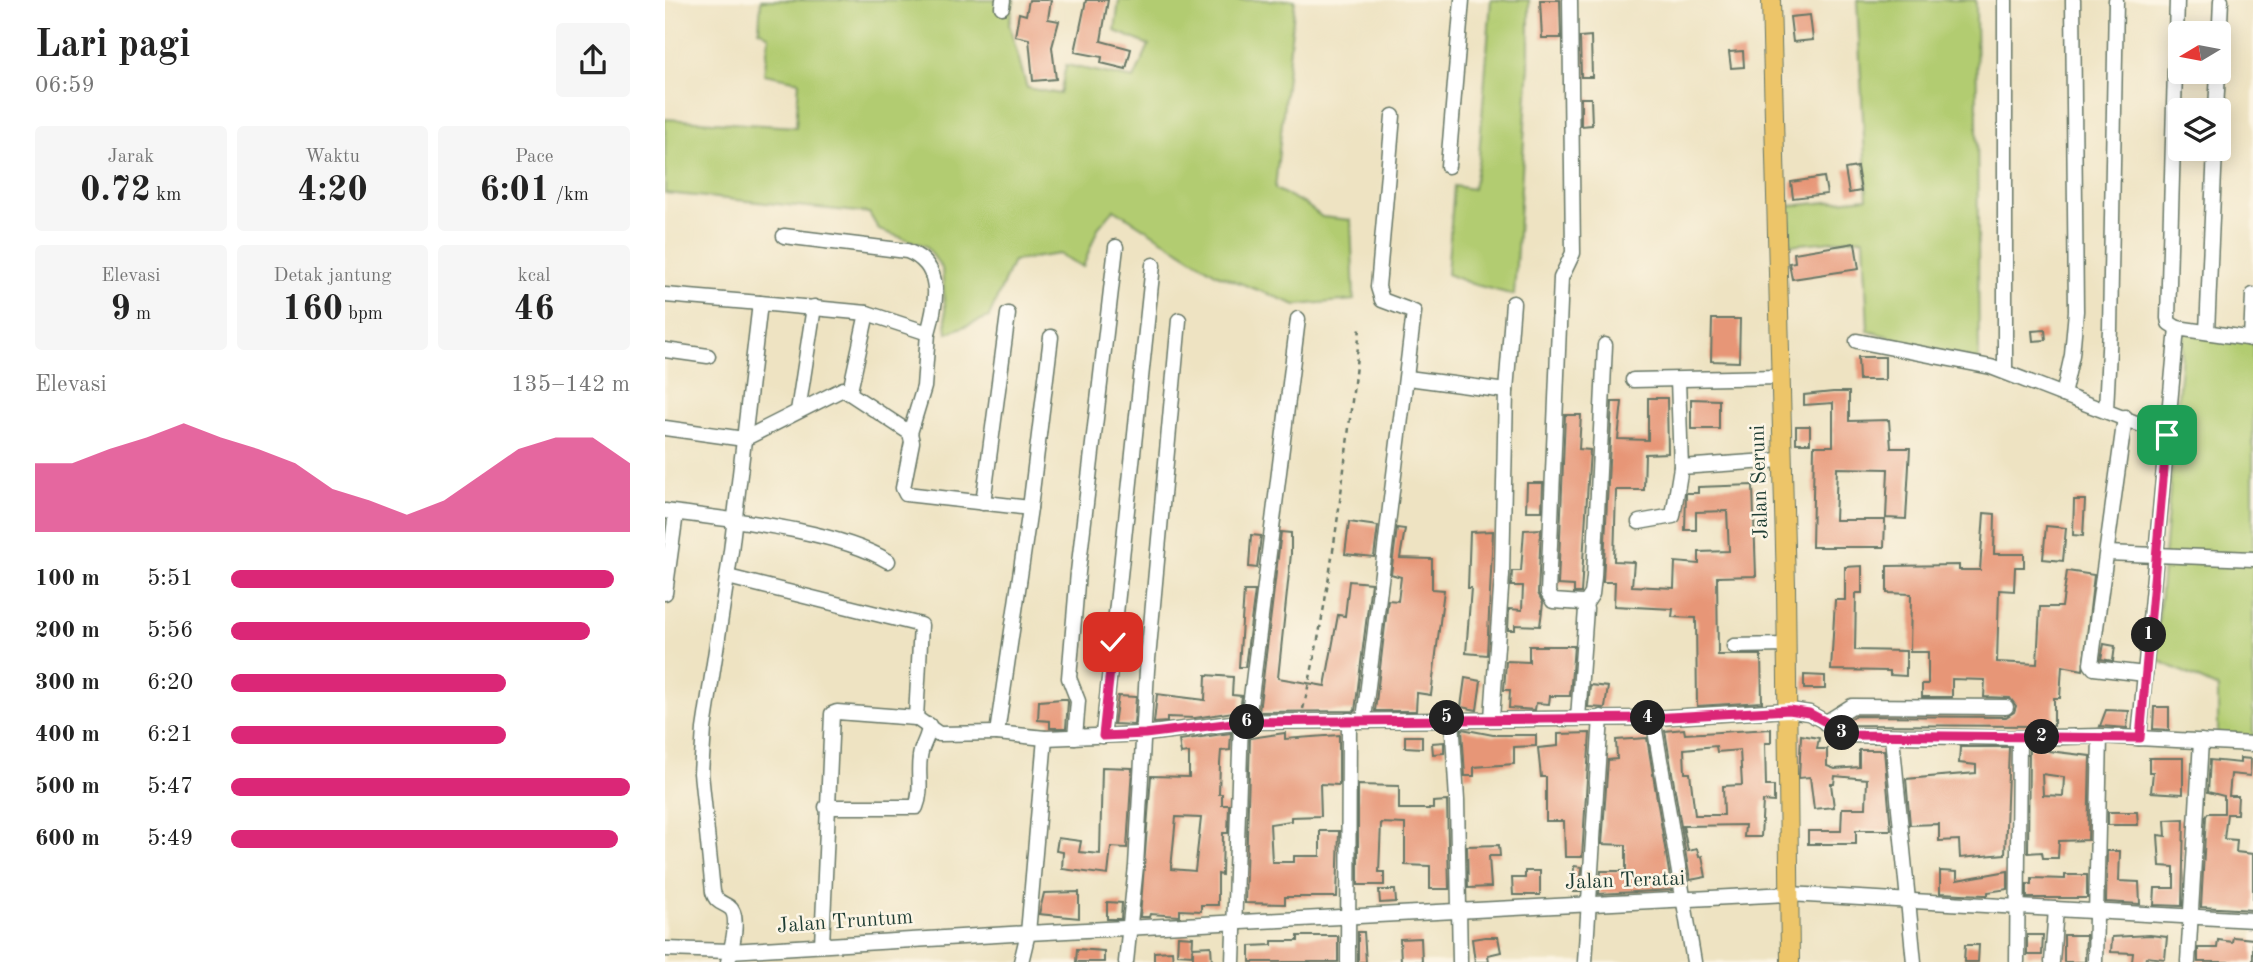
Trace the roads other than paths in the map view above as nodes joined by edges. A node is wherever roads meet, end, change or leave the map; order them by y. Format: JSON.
{"nodes":[{"id":1,"x":1462,"y":0,"type":"edge"},
{"id":2,"x":1570,"y":0,"type":"edge"},
{"id":3,"x":1771,"y":0,"type":"edge"},
{"id":4,"x":2005,"y":0,"type":"edge"},
{"id":5,"x":2073,"y":0,"type":"edge"},
{"id":6,"x":2116,"y":0,"type":"edge"},
{"id":7,"x":2177,"y":0,"type":"edge"},
{"id":8,"x":2221,"y":0,"type":"edge"},
{"id":9,"x":2220,"y":21,"type":"edge"},
{"id":10,"x":1393,"y":116,"type":"dead end"},
{"id":11,"x":2214,"y":161,"type":"edge"},
{"id":12,"x":1448,"y":166,"type":"dead end"},
{"id":13,"x":784,"y":236,"type":"dead end"},
{"id":14,"x":1116,"y":247,"type":"dead end"},
{"id":15,"x":1153,"y":265,"type":"dead end"},
{"id":16,"x":665,"y":295,"type":"edge"},
{"id":17,"x":2253,"y":295,"type":"edge"},
{"id":18,"x":760,"y":303,"type":"junction"},
{"id":19,"x":1513,"y":303,"type":"dead end"},
{"id":20,"x":814,"y":307,"type":"junction"},
{"id":21,"x":867,"y":313,"type":"junction"},
{"id":22,"x":1008,"y":314,"type":"dead end"},
{"id":23,"x":1297,"y":319,"type":"dead end"},
{"id":24,"x":1179,"y":320,"type":"dead end"},
{"id":25,"x":2176,"y":328,"type":"junction"},
{"id":26,"x":2207,"y":332,"type":"junction"},
{"id":27,"x":928,"y":333,"type":"junction"},
{"id":28,"x":1051,"y":337,"type":"dead end"},
{"id":29,"x":2252,"y":339,"type":"edge"},
{"id":30,"x":1857,"y":341,"type":"dead end"},
{"id":31,"x":1605,"y":345,"type":"dead end"},
{"id":32,"x":665,"y":350,"type":"edge"},
{"id":33,"x":708,"y":356,"type":"dead end"},
{"id":34,"x":2005,"y":372,"type":"junction"},
{"id":35,"x":1771,"y":373,"type":"junction"},
{"id":36,"x":1408,"y":378,"type":"junction"},
{"id":37,"x":1633,"y":380,"type":"dead end"},
{"id":38,"x":1678,"y":380,"type":"junction"},
{"id":39,"x":850,"y":391,"type":"junction"},
{"id":40,"x":1506,"y":391,"type":"junction"},
{"id":41,"x":2063,"y":395,"type":"junction"},
{"id":42,"x":2106,"y":410,"type":"junction"},
{"id":43,"x":798,"y":411,"type":"junction"},
{"id":44,"x":2125,"y":417,"type":"junction"},
{"id":45,"x":665,"y":428,"type":"edge"},
{"id":46,"x":910,"y":433,"type":"junction"},
{"id":47,"x":2167,"y":435,"type":"junction"},
{"id":48,"x":744,"y":439,"type":"junction"},
{"id":49,"x":1768,"y":460,"type":"junction"},
{"id":50,"x":1681,"y":467,"type":"junction"},
{"id":51,"x":983,"y":503,"type":"junction"},
{"id":52,"x":1030,"y":508,"type":"junction"},
{"id":53,"x":671,"y":512,"type":"edge"},
{"id":54,"x":735,"y":520,"type":"junction"},
{"id":55,"x":1639,"y":522,"type":"dead end"},
{"id":56,"x":2107,"y":554,"type":"junction"},
{"id":57,"x":2158,"y":557,"type":"junction"},
{"id":58,"x":2253,"y":559,"type":"edge"},
{"id":59,"x":888,"y":561,"type":"dead end"},
{"id":60,"x":728,"y":577,"type":"junction"},
{"id":61,"x":665,"y":593,"type":"edge"},
{"id":62,"x":1584,"y":606,"type":"junction"},
{"id":63,"x":1734,"y":646,"type":"dead end"},
{"id":64,"x":1774,"y":646,"type":"junction"},
{"id":65,"x":2145,"y":674,"type":"junction"},
{"id":66,"x":2006,"y":706,"type":"dead end"},
{"id":67,"x":1789,"y":710,"type":"junction"},
{"id":68,"x":1601,"y":717,"type":"junction"},
{"id":69,"x":1452,"y":718,"type":"junction"},
{"id":70,"x":1492,"y":718,"type":"junction"},
{"id":71,"x":1578,"y":718,"type":"junction"},
{"id":72,"x":1653,"y":718,"type":"junction"},
{"id":73,"x":1357,"y":720,"type":"junction"},
{"id":74,"x":923,"y":722,"type":"junction"},
{"id":75,"x":1245,"y":722,"type":"junction"},
{"id":76,"x":1825,"y":723,"type":"junction"},
{"id":77,"x":997,"y":733,"type":"junction"},
{"id":78,"x":1145,"y":734,"type":"junction"},
{"id":79,"x":1103,"y":736,"type":"junction"},
{"id":80,"x":2100,"y":736,"type":"junction"},
{"id":81,"x":1075,"y":737,"type":"junction"},
{"id":82,"x":1892,"y":737,"type":"junction"},
{"id":83,"x":1045,"y":738,"type":"junction"},
{"id":84,"x":2019,"y":738,"type":"junction"},
{"id":85,"x":2140,"y":738,"type":"junction"},
{"id":86,"x":2201,"y":741,"type":"junction"},
{"id":87,"x":2253,"y":744,"type":"edge"},
{"id":88,"x":826,"y":807,"type":"junction"},
{"id":89,"x":1789,"y":894,"type":"junction"},
{"id":90,"x":1685,"y":899,"type":"junction"},
{"id":91,"x":1909,"y":901,"type":"junction"},
{"id":92,"x":1590,"y":902,"type":"junction"},
{"id":93,"x":2017,"y":907,"type":"junction"},
{"id":94,"x":2056,"y":909,"type":"junction"},
{"id":95,"x":1460,"y":911,"type":"junction"},
{"id":96,"x":2095,"y":911,"type":"junction"},
{"id":97,"x":2190,"y":917,"type":"junction"},
{"id":98,"x":1349,"y":918,"type":"junction"},
{"id":99,"x":2253,"y":920,"type":"edge"},
{"id":100,"x":1233,"y":924,"type":"junction"},
{"id":101,"x":1131,"y":929,"type":"junction"},
{"id":102,"x":1028,"y":933,"type":"junction"},
{"id":103,"x":821,"y":945,"type":"junction"},
{"id":104,"x":665,"y":950,"type":"edge"},
{"id":105,"x":729,"y":957,"type":"edge"},
{"id":106,"x":1021,"y":962,"type":"edge"},
{"id":107,"x":1126,"y":962,"type":"edge"},
{"id":108,"x":1233,"y":962,"type":"edge"},
{"id":109,"x":1348,"y":962,"type":"edge"},
{"id":110,"x":1460,"y":962,"type":"edge"},
{"id":111,"x":1585,"y":962,"type":"edge"},
{"id":112,"x":1694,"y":962,"type":"edge"},
{"id":113,"x":1790,"y":962,"type":"edge"},
{"id":114,"x":1914,"y":962,"type":"edge"},
{"id":115,"x":2017,"y":962,"type":"edge"},
{"id":116,"x":2052,"y":962,"type":"edge"},
{"id":117,"x":2095,"y":962,"type":"edge"},
{"id":118,"x":2187,"y":962,"type":"edge"}],
"edges":[{"from":1,"to":12,"type":"street"},
{"from":2,"to":62,"type":"street"},
{"from":3,"to":35,"type":"main road","name":"Jalan Seruni"},
{"from":4,"to":34,"type":"street"},
{"from":5,"to":41,"type":"street"},
{"from":6,"to":42,"type":"street"},
{"from":7,"to":25,"type":"street"},
{"from":8,"to":9,"type":"street"},
{"from":10,"to":36,"type":"street"},
{"from":11,"to":26,"type":"street"},
{"from":13,"to":27,"type":"street"},
{"from":14,"to":81,"type":"street"},
{"from":15,"to":79,"type":"street"},
{"from":16,"to":18,"type":"street"},
{"from":17,"to":29,"type":"street"},
{"from":18,"to":20,"type":"street"},
{"from":18,"to":48,"type":"street"},
{"from":19,"to":40,"type":"street"},
{"from":20,"to":21,"type":"street"},
{"from":20,"to":43,"type":"street"},
{"from":21,"to":27,"type":"street"},
{"from":21,"to":39,"type":"street"},
{"from":22,"to":51,"type":"street"},
{"from":23,"to":75,"type":"street"},
{"from":24,"to":78,"type":"street"},
{"from":25,"to":26,"type":"street"},
{"from":25,"to":47,"type":"street"},
{"from":26,"to":29,"type":"street"},
{"from":27,"to":46,"type":"street"},
{"from":28,"to":52,"type":"street"},
{"from":30,"to":34,"type":"street"},
{"from":31,"to":62,"type":"street"},
{"from":32,"to":33,"type":"street"},
{"from":34,"to":41,"type":"street"},
{"from":35,"to":38,"type":"street"},
{"from":35,"to":49,"type":"main road","name":"Jalan Seruni"},
{"from":36,"to":40,"type":"street"},
{"from":36,"to":73,"type":"street"},
{"from":37,"to":38,"type":"street"},
{"from":38,"to":50,"type":"street"},
{"from":39,"to":43,"type":"street"},
{"from":39,"to":46,"type":"street"},
{"from":40,"to":70,"type":"street"},
{"from":41,"to":42,"type":"street"},
{"from":42,"to":44,"type":"street"},
{"from":43,"to":48,"type":"street"},
{"from":44,"to":47,"type":"street"},
{"from":44,"to":56,"type":"street"},
{"from":45,"to":48,"type":"street"},
{"from":46,"to":51,"type":"street"},
{"from":47,"to":57,"type":"street"},
{"from":48,"to":54,"type":"street"},
{"from":49,"to":50,"type":"street"},
{"from":49,"to":64,"type":"main road","name":"Jalan Seruni"},
{"from":50,"to":55,"type":"street"},
{"from":51,"to":52,"type":"street"},
{"from":52,"to":77,"type":"street"},
{"from":53,"to":54,"type":"street"},
{"from":53,"to":61,"type":"street"},
{"from":54,"to":59,"type":"street"},
{"from":54,"to":60,"type":"street"},
{"from":56,"to":57,"type":"street"},
{"from":56,"to":65,"type":"street"},
{"from":57,"to":58,"type":"street"},
{"from":57,"to":65,"type":"street"},
{"from":60,"to":74,"type":"street"},
{"from":60,"to":105,"type":"street"},
{"from":62,"to":71,"type":"street"},
{"from":63,"to":64,"type":"street"},
{"from":64,"to":67,"type":"main road","name":"Jalan Seruni"},
{"from":65,"to":85,"type":"street"},
{"from":66,"to":76,"type":"street"},
{"from":67,"to":72,"type":"street"},
{"from":67,"to":76,"type":"street"},
{"from":67,"to":89,"type":"main road","name":"Jalan Seruni"},
{"from":68,"to":71,"type":"street"},
{"from":68,"to":72,"type":"street"},
{"from":68,"to":92,"type":"street"},
{"from":69,"to":70,"type":"street"},
{"from":69,"to":73,"type":"street"},
{"from":69,"to":95,"type":"street"},
{"from":70,"to":71,"type":"street"},
{"from":72,"to":90,"type":"street"},
{"from":73,"to":75,"type":"street"},
{"from":73,"to":98,"type":"street"},
{"from":74,"to":77,"type":"street"},
{"from":74,"to":88,"type":"street"},
{"from":74,"to":88,"type":"street"},
{"from":75,"to":78,"type":"street"},
{"from":75,"to":100,"type":"street"},
{"from":76,"to":82,"type":"street"},
{"from":77,"to":83,"type":"street"},
{"from":78,"to":79,"type":"street"},
{"from":78,"to":101,"type":"street"},
{"from":79,"to":81,"type":"street"},
{"from":80,"to":84,"type":"street"},
{"from":80,"to":85,"type":"street"},
{"from":80,"to":96,"type":"street"},
{"from":81,"to":83,"type":"street"},
{"from":82,"to":84,"type":"street"},
{"from":82,"to":91,"type":"street"},
{"from":83,"to":102,"type":"street"},
{"from":84,"to":93,"type":"street"},
{"from":85,"to":86,"type":"street"},
{"from":86,"to":87,"type":"street"},
{"from":86,"to":97,"type":"street"},
{"from":88,"to":103,"type":"street"},
{"from":89,"to":90,"type":"street","name":"Jalan Teratai"},
{"from":89,"to":91,"type":"street","name":"Jalan Teratai"},
{"from":89,"to":113,"type":"main road","name":"Jalan Seruni"},
{"from":90,"to":92,"type":"street","name":"Jalan Teratai"},
{"from":90,"to":112,"type":"street"},
{"from":91,"to":93,"type":"street","name":"Jalan Teratai"},
{"from":91,"to":114,"type":"street"},
{"from":92,"to":95,"type":"street","name":"Jalan Teratai"},
{"from":92,"to":111,"type":"street"},
{"from":93,"to":94,"type":"street","name":"Jalan Teratai"},
{"from":93,"to":115,"type":"street"},
{"from":94,"to":96,"type":"street","name":"Jalan Teratai"},
{"from":94,"to":116,"type":"street"},
{"from":95,"to":98,"type":"street","name":"Jalan Teratai"},
{"from":95,"to":110,"type":"street"},
{"from":96,"to":97,"type":"street","name":"Jalan Teratai"},
{"from":96,"to":117,"type":"street"},
{"from":97,"to":99,"type":"street","name":"Jalan Teratai"},
{"from":97,"to":118,"type":"street"},
{"from":98,"to":100,"type":"street","name":"Jalan Teratai"},
{"from":98,"to":109,"type":"street"},
{"from":100,"to":101,"type":"street","name":"Jalan Teratai"},
{"from":100,"to":108,"type":"street"},
{"from":101,"to":102,"type":"street","name":"Jalan Teratai"},
{"from":101,"to":107,"type":"street"},
{"from":102,"to":103,"type":"street","name":"Jalan Truntum"},
{"from":102,"to":106,"type":"street"},
{"from":103,"to":105,"type":"street","name":"Jalan Truntum"},
{"from":104,"to":105,"type":"street","name":"Jalan Truntum"}]}
